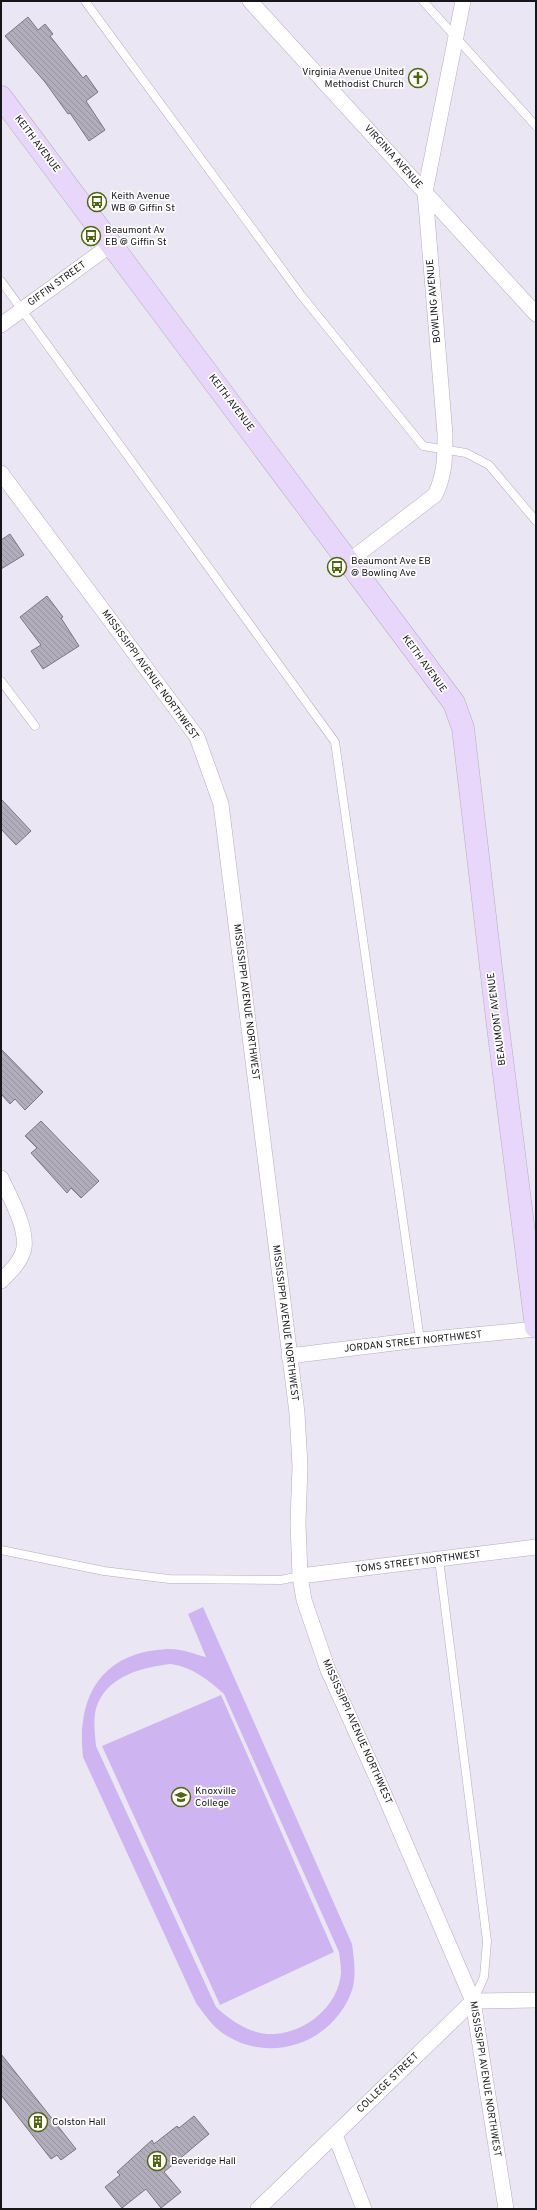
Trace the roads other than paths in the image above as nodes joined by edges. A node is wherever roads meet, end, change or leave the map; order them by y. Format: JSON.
{"nodes":[{"id":1,"x":85,"y":1,"type":"edge"},
{"id":2,"x":250,"y":1,"type":"edge"},
{"id":3,"x":423,"y":1,"type":"edge"},
{"id":4,"x":463,"y":1,"type":"edge"},
{"id":5,"x":456,"y":37,"type":"junction"},
{"id":6,"x":1,"y":97,"type":"edge"},
{"id":7,"x":536,"y":126,"type":"edge"},
{"id":8,"x":425,"y":192,"type":"junction"},
{"id":9,"x":112,"y":244,"type":"junction"},
{"id":10,"x":1,"y":281,"type":"edge"},
{"id":11,"x":22,"y":310,"type":"junction"},
{"id":12,"x":536,"y":314,"type":"edge"},
{"id":13,"x":1,"y":324,"type":"edge"},
{"id":14,"x":445,"y":451,"type":"junction"},
{"id":15,"x":1,"y":473,"type":"edge"},
{"id":16,"x":536,"y":520,"type":"edge"},
{"id":17,"x":349,"y":561,"type":"junction"},
{"id":18,"x":1,"y":681,"type":"edge"},
{"id":19,"x":457,"y":712,"type":"joint"},
{"id":20,"x":35,"y":726,"type":"dead end"},
{"id":21,"x":1,"y":1178,"type":"edge"},
{"id":22,"x":1,"y":1281,"type":"edge"},
{"id":23,"x":536,"y":1328,"type":"edge"},
{"id":24,"x":420,"y":1340,"type":"junction"},
{"id":25,"x":289,"y":1356,"type":"junction"},
{"id":26,"x":536,"y":1547,"type":"edge"},
{"id":27,"x":1,"y":1550,"type":"edge"},
{"id":28,"x":439,"y":1559,"type":"junction"},
{"id":29,"x":300,"y":1576,"type":"junction"},
{"id":30,"x":536,"y":2000,"type":"edge"},
{"id":31,"x":473,"y":2001,"type":"junction"},
{"id":32,"x":335,"y":2135,"type":"junction"},
{"id":33,"x":258,"y":2209,"type":"edge"},
{"id":34,"x":364,"y":2209,"type":"edge"},
{"id":35,"x":506,"y":2209,"type":"edge"}],
"edges":[{"from":1,"to":14,"type":"lane"},
{"from":2,"to":8,"type":"street","name":"VIRGINIA AVENUE"},
{"from":3,"to":5,"type":"lane"},
{"from":4,"to":5,"type":"street","name":"BOWLING AVENUE"},
{"from":5,"to":7,"type":"lane"},
{"from":5,"to":8,"type":"street","name":"BOWLING AVENUE"},
{"from":6,"to":9,"type":"street","name":"KEITH AVENUE"},
{"from":8,"to":12,"type":"street","name":"VIRGINIA AVENUE"},
{"from":8,"to":14,"type":"street","name":"BOWLING AVENUE"},
{"from":9,"to":11,"type":"street","name":"GIFFIN STREET"},
{"from":9,"to":17,"type":"street","name":"KEITH AVENUE"},
{"from":10,"to":11,"type":"lane"},
{"from":11,"to":13,"type":"street","name":"GIFFIN STREET"},
{"from":11,"to":24,"type":"lane"},
{"from":14,"to":16,"type":"lane"},
{"from":14,"to":17,"type":"street","name":"BOWLING AVENUE"},
{"from":15,"to":25,"type":"street","name":"MISSISSIPPI AVENUE NORTHWEST"},
{"from":17,"to":19,"type":"street","name":"KEITH AVENUE"},
{"from":18,"to":20,"type":"lane"},
{"from":19,"to":23,"type":"street","name":"BEAUMONT AVENUE"},
{"from":21,"to":22,"type":"street"},
{"from":23,"to":24,"type":"street","name":"JORDAN STREET NORTHWEST"},
{"from":24,"to":25,"type":"street","name":"JORDAN STREET NORTHWEST"},
{"from":25,"to":29,"type":"street","name":"MISSISSIPPI AVENUE NORTHWEST"},
{"from":26,"to":28,"type":"street","name":"TOMS STREET NORTHWEST"},
{"from":27,"to":29,"type":"lane"},
{"from":28,"to":29,"type":"street","name":"TOMS STREET NORTHWEST"},
{"from":28,"to":31,"type":"lane"},
{"from":29,"to":31,"type":"street","name":"MISSISSIPPI AVENUE NORTHWEST"},
{"from":30,"to":31,"type":"street"},
{"from":31,"to":32,"type":"street","name":"COLLEGE STREET"},
{"from":31,"to":35,"type":"street","name":"MISSISSIPPI AVENUE NORTHWEST"},
{"from":32,"to":33,"type":"street","name":"COLLEGE STREET"},
{"from":32,"to":34,"type":"street"}]}
